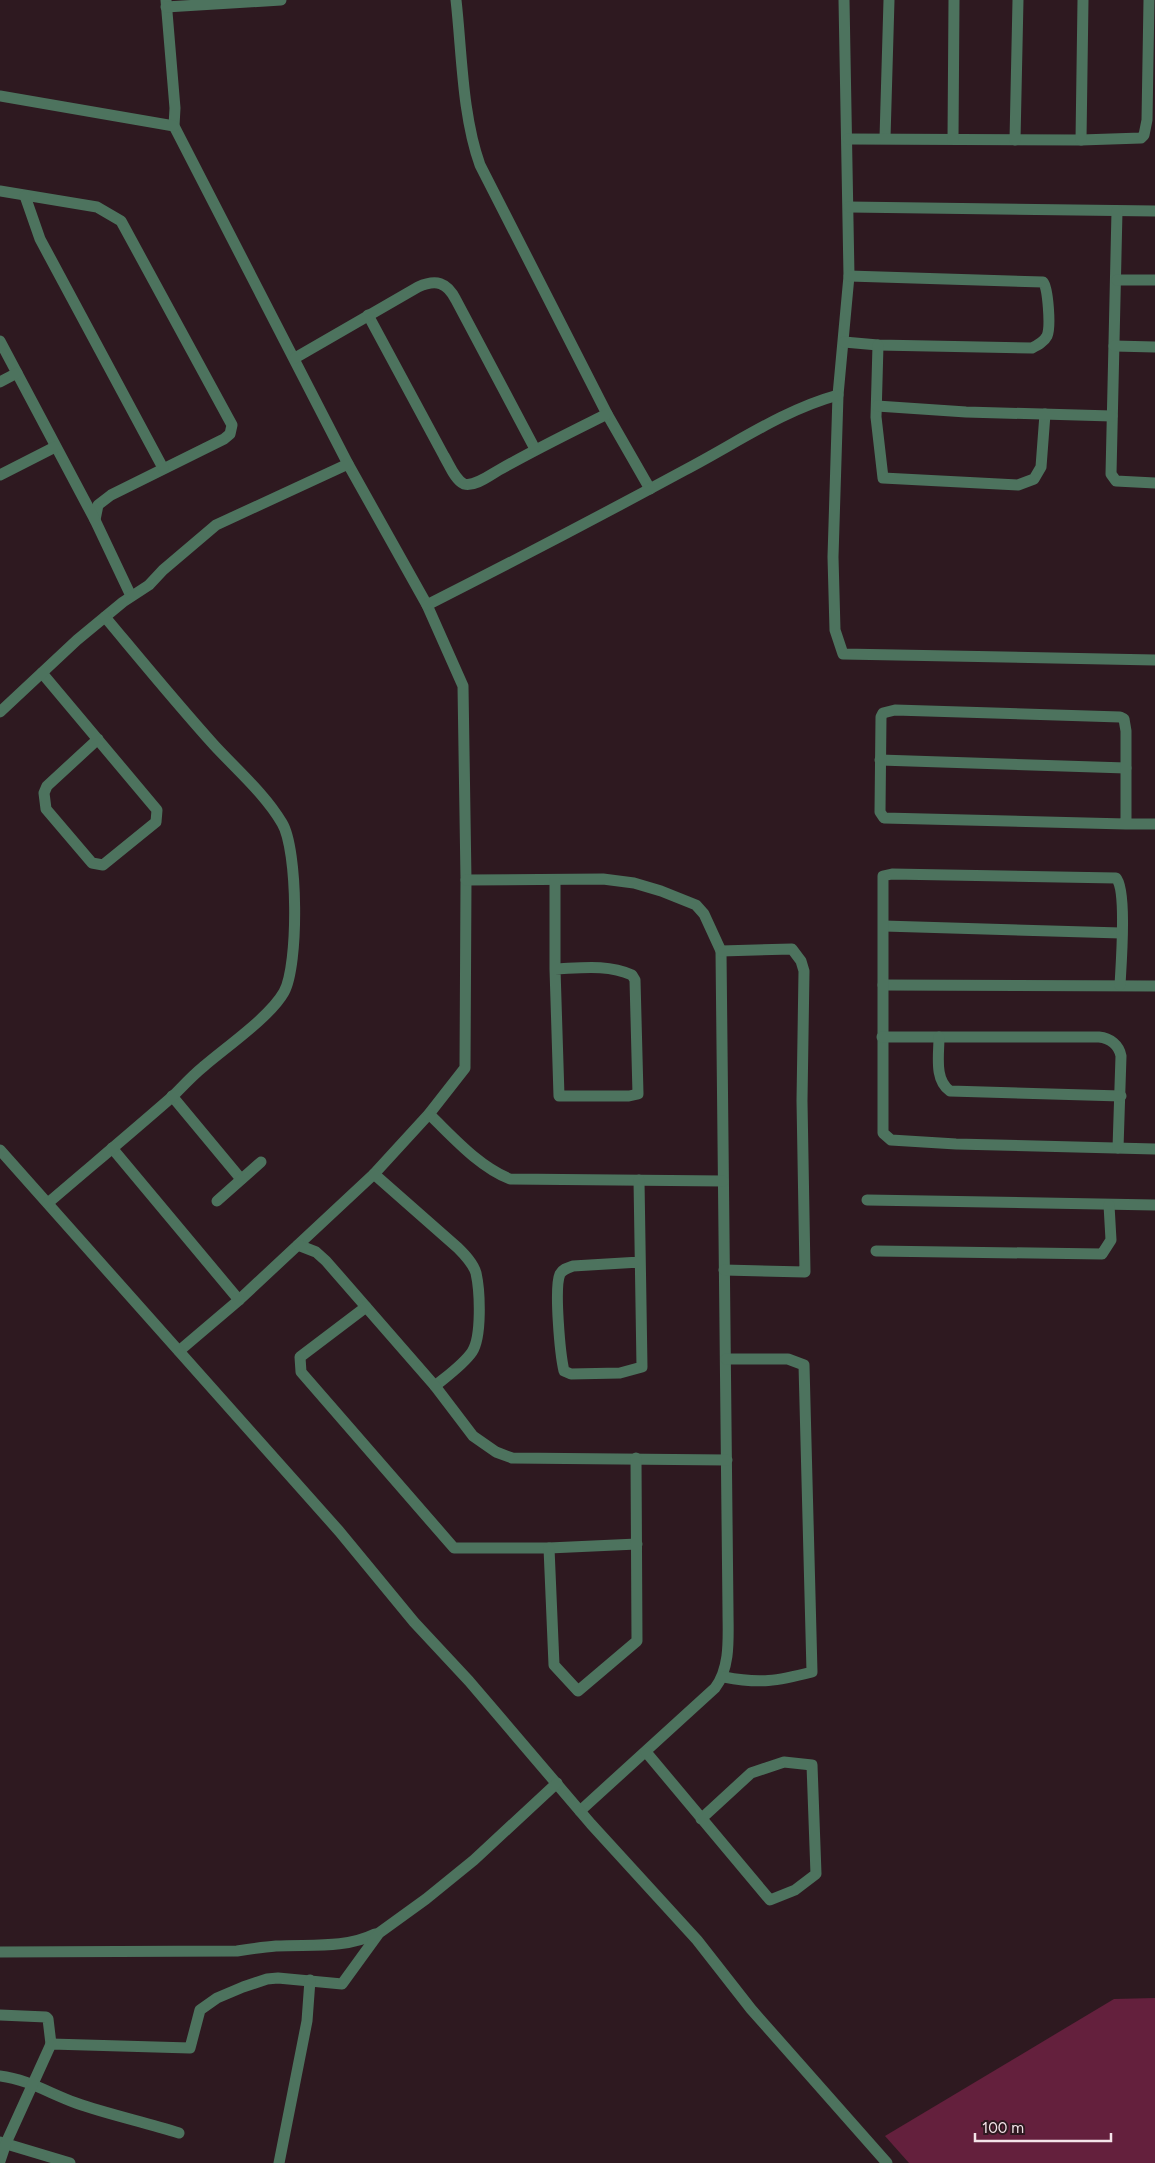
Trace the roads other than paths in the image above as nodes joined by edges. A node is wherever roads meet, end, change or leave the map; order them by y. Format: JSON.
{"nodes":[{"id":1,"x":281,"y":0,"type":"edge"},
{"id":2,"x":456,"y":0,"type":"edge"},
{"id":3,"x":844,"y":0,"type":"edge"},
{"id":4,"x":889,"y":0,"type":"edge"},
{"id":5,"x":954,"y":0,"type":"edge"},
{"id":6,"x":1018,"y":0,"type":"edge"},
{"id":7,"x":1082,"y":0,"type":"edge"},
{"id":8,"x":1149,"y":0,"type":"edge"},
{"id":9,"x":166,"y":3,"type":"edge"},
{"id":10,"x":0,"y":96,"type":"edge"},
{"id":11,"x":174,"y":126,"type":"junction"},
{"id":12,"x":885,"y":138,"type":"junction"},
{"id":13,"x":848,"y":139,"type":"junction"},
{"id":14,"x":952,"y":139,"type":"junction"},
{"id":15,"x":1015,"y":140,"type":"junction"},
{"id":16,"x":1081,"y":140,"type":"junction"},
{"id":17,"x":0,"y":191,"type":"edge"},
{"id":18,"x":25,"y":196,"type":"junction"},
{"id":19,"x":849,"y":207,"type":"junction"},
{"id":20,"x":1117,"y":211,"type":"junction"},
{"id":21,"x":1155,"y":211,"type":"edge"},
{"id":22,"x":850,"y":276,"type":"junction"},
{"id":23,"x":1117,"y":280,"type":"junction"},
{"id":24,"x":1155,"y":280,"type":"edge"},
{"id":25,"x":368,"y":315,"type":"junction"},
{"id":26,"x":0,"y":341,"type":"edge"},
{"id":27,"x":844,"y":342,"type":"junction"},
{"id":28,"x":878,"y":345,"type":"junction"},
{"id":29,"x":1114,"y":346,"type":"junction"},
{"id":30,"x":1155,"y":347,"type":"edge"},
{"id":31,"x":295,"y":358,"type":"junction"},
{"id":32,"x":17,"y":372,"type":"junction"},
{"id":33,"x":0,"y":382,"type":"edge"},
{"id":34,"x":838,"y":395,"type":"junction"},
{"id":35,"x":877,"y":406,"type":"junction"},
{"id":36,"x":607,"y":414,"type":"junction"},
{"id":37,"x":1045,"y":414,"type":"junction"},
{"id":38,"x":1112,"y":416,"type":"junction"},
{"id":39,"x":55,"y":447,"type":"junction"},
{"id":40,"x":535,"y":449,"type":"junction"},
{"id":41,"x":348,"y":464,"type":"junction"},
{"id":42,"x":163,"y":468,"type":"junction"},
{"id":43,"x":0,"y":474,"type":"edge"},
{"id":44,"x":1155,"y":483,"type":"edge"},
{"id":45,"x":650,"y":489,"type":"junction"},
{"id":46,"x":95,"y":520,"type":"junction"},
{"id":47,"x":131,"y":596,"type":"junction"},
{"id":48,"x":427,"y":605,"type":"junction"},
{"id":49,"x":106,"y":617,"type":"junction"},
{"id":50,"x":1155,"y":660,"type":"edge"},
{"id":51,"x":42,"y":674,"type":"junction"},
{"id":52,"x":0,"y":712,"type":"edge"},
{"id":53,"x":98,"y":739,"type":"junction"},
{"id":54,"x":880,"y":760,"type":"junction"},
{"id":55,"x":1126,"y":768,"type":"junction"},
{"id":56,"x":1126,"y":824,"type":"junction"},
{"id":57,"x":1155,"y":824,"type":"edge"},
{"id":58,"x":466,"y":880,"type":"junction"},
{"id":59,"x":555,"y":881,"type":"junction"},
{"id":60,"x":884,"y":926,"type":"junction"},
{"id":61,"x":1121,"y":933,"type":"junction"},
{"id":62,"x":721,"y":951,"type":"junction"},
{"id":63,"x":555,"y":969,"type":"junction"},
{"id":64,"x":883,"y":985,"type":"junction"},
{"id":65,"x":1120,"y":985,"type":"junction"},
{"id":66,"x":1155,"y":986,"type":"edge"},
{"id":67,"x":882,"y":1037,"type":"junction"},
{"id":68,"x":939,"y":1037,"type":"junction"},
{"id":69,"x":172,"y":1096,"type":"junction"},
{"id":70,"x":1121,"y":1096,"type":"junction"},
{"id":71,"x":429,"y":1114,"type":"junction"},
{"id":72,"x":112,"y":1148,"type":"junction"},
{"id":73,"x":1118,"y":1148,"type":"junction"},
{"id":74,"x":1155,"y":1149,"type":"edge"},
{"id":75,"x":0,"y":1150,"type":"edge"},
{"id":76,"x":260,"y":1162,"type":"dead end"},
{"id":77,"x":374,"y":1174,"type":"junction"},
{"id":78,"x":241,"y":1180,"type":"junction"},
{"id":79,"x":640,"y":1180,"type":"junction"},
{"id":80,"x":723,"y":1180,"type":"junction"},
{"id":81,"x":867,"y":1200,"type":"dead end"},
{"id":82,"x":217,"y":1201,"type":"dead end"},
{"id":83,"x":48,"y":1203,"type":"junction"},
{"id":84,"x":1109,"y":1204,"type":"junction"},
{"id":85,"x":1155,"y":1205,"type":"edge"},
{"id":86,"x":298,"y":1245,"type":"junction"},
{"id":87,"x":876,"y":1251,"type":"dead end"},
{"id":88,"x":640,"y":1262,"type":"junction"},
{"id":89,"x":724,"y":1270,"type":"junction"},
{"id":90,"x":239,"y":1300,"type":"junction"},
{"id":91,"x":366,"y":1307,"type":"junction"},
{"id":92,"x":179,"y":1351,"type":"junction"},
{"id":93,"x":726,"y":1359,"type":"junction"},
{"id":94,"x":435,"y":1386,"type":"junction"},
{"id":95,"x":636,"y":1458,"type":"junction"},
{"id":96,"x":727,"y":1460,"type":"junction"},
{"id":97,"x":637,"y":1544,"type":"junction"},
{"id":98,"x":549,"y":1548,"type":"junction"},
{"id":99,"x":724,"y":1677,"type":"junction"},
{"id":100,"x":646,"y":1752,"type":"junction"},
{"id":101,"x":557,"y":1783,"type":"junction"},
{"id":102,"x":580,"y":1811,"type":"junction"},
{"id":103,"x":701,"y":1819,"type":"junction"},
{"id":104,"x":379,"y":1932,"type":"junction"},
{"id":105,"x":0,"y":1952,"type":"edge"},
{"id":106,"x":310,"y":1980,"type":"junction"},
{"id":107,"x":0,"y":2015,"type":"edge"},
{"id":108,"x":51,"y":2044,"type":"junction"},
{"id":109,"x":0,"y":2076,"type":"edge"},
{"id":110,"x":32,"y":2084,"type":"junction"},
{"id":111,"x":180,"y":2134,"type":"dead end"},
{"id":112,"x":3,"y":2142,"type":"edge"},
{"id":113,"x":0,"y":2161,"type":"edge"},
{"id":114,"x":70,"y":2163,"type":"edge"},
{"id":115,"x":279,"y":2163,"type":"edge"},
{"id":116,"x":887,"y":2163,"type":"edge"}],
"edges":[{"from":1,"to":9,"type":"street"},
{"from":2,"to":36,"type":"street"},
{"from":3,"to":13,"type":"street"},
{"from":4,"to":12,"type":"street"},
{"from":5,"to":14,"type":"street"},
{"from":6,"to":15,"type":"street"},
{"from":7,"to":16,"type":"street"},
{"from":8,"to":16,"type":"street"},
{"from":9,"to":11,"type":"street"},
{"from":10,"to":11,"type":"street"},
{"from":11,"to":31,"type":"street"},
{"from":12,"to":13,"type":"street"},
{"from":12,"to":14,"type":"street"},
{"from":13,"to":19,"type":"street"},
{"from":14,"to":15,"type":"street"},
{"from":15,"to":16,"type":"street"},
{"from":17,"to":18,"type":"street"},
{"from":18,"to":42,"type":"street"},
{"from":18,"to":42,"type":"street"},
{"from":19,"to":20,"type":"street"},
{"from":19,"to":22,"type":"street"},
{"from":20,"to":21,"type":"street"},
{"from":20,"to":23,"type":"street"},
{"from":22,"to":27,"type":"street"},
{"from":22,"to":28,"type":"street"},
{"from":23,"to":24,"type":"street"},
{"from":23,"to":29,"type":"street"},
{"from":25,"to":31,"type":"street"},
{"from":25,"to":40,"type":"street"},
{"from":25,"to":40,"type":"street"},
{"from":26,"to":32,"type":"street"},
{"from":27,"to":28,"type":"street"},
{"from":27,"to":34,"type":"street"},
{"from":28,"to":35,"type":"street"},
{"from":29,"to":30,"type":"street"},
{"from":29,"to":38,"type":"street"},
{"from":31,"to":41,"type":"street"},
{"from":32,"to":33,"type":"street"},
{"from":32,"to":39,"type":"street"},
{"from":34,"to":45,"type":"street"},
{"from":34,"to":50,"type":"street"},
{"from":35,"to":37,"type":"street"},
{"from":35,"to":37,"type":"street"},
{"from":36,"to":40,"type":"street"},
{"from":36,"to":45,"type":"street"},
{"from":37,"to":38,"type":"street"},
{"from":38,"to":44,"type":"street"},
{"from":39,"to":43,"type":"street"},
{"from":39,"to":46,"type":"street"},
{"from":41,"to":47,"type":"street"},
{"from":41,"to":48,"type":"street"},
{"from":42,"to":46,"type":"street"},
{"from":45,"to":48,"type":"street"},
{"from":46,"to":47,"type":"street"},
{"from":47,"to":49,"type":"street"},
{"from":48,"to":58,"type":"street"},
{"from":49,"to":51,"type":"street"},
{"from":49,"to":69,"type":"street"},
{"from":51,"to":52,"type":"street"},
{"from":51,"to":53,"type":"street"},
{"from":53,"to":53,"type":"street"},
{"from":54,"to":55,"type":"street"},
{"from":54,"to":55,"type":"street"},
{"from":54,"to":56,"type":"street"},
{"from":55,"to":56,"type":"street"},
{"from":56,"to":57,"type":"street"},
{"from":58,"to":59,"type":"street"},
{"from":58,"to":71,"type":"street"},
{"from":59,"to":62,"type":"street"},
{"from":59,"to":63,"type":"street"},
{"from":60,"to":61,"type":"street"},
{"from":60,"to":61,"type":"street"},
{"from":60,"to":64,"type":"street"},
{"from":61,"to":65,"type":"street"},
{"from":62,"to":80,"type":"street"},
{"from":62,"to":89,"type":"street"},
{"from":63,"to":63,"type":"street"},
{"from":64,"to":65,"type":"street"},
{"from":64,"to":67,"type":"street"},
{"from":65,"to":66,"type":"street"},
{"from":67,"to":68,"type":"street"},
{"from":67,"to":73,"type":"street"},
{"from":68,"to":70,"type":"street"},
{"from":68,"to":70,"type":"street"},
{"from":69,"to":72,"type":"street"},
{"from":69,"to":78,"type":"street"},
{"from":70,"to":73,"type":"street"},
{"from":71,"to":77,"type":"street"},
{"from":71,"to":79,"type":"street"},
{"from":72,"to":83,"type":"street"},
{"from":72,"to":90,"type":"street"},
{"from":73,"to":74,"type":"street"},
{"from":75,"to":83,"type":"street"},
{"from":76,"to":78,"type":"street"},
{"from":77,"to":86,"type":"street"},
{"from":77,"to":94,"type":"street"},
{"from":78,"to":82,"type":"street"},
{"from":79,"to":80,"type":"street"},
{"from":79,"to":88,"type":"street"},
{"from":80,"to":89,"type":"street"},
{"from":81,"to":84,"type":"street"},
{"from":83,"to":92,"type":"street"},
{"from":84,"to":85,"type":"street"},
{"from":84,"to":87,"type":"street"},
{"from":86,"to":90,"type":"street"},
{"from":86,"to":91,"type":"street"},
{"from":88,"to":88,"type":"street"},
{"from":89,"to":93,"type":"street"},
{"from":90,"to":92,"type":"street"},
{"from":91,"to":94,"type":"street"},
{"from":91,"to":98,"type":"street"},
{"from":92,"to":101,"type":"street"},
{"from":93,"to":96,"type":"street"},
{"from":93,"to":99,"type":"street"},
{"from":94,"to":95,"type":"street"},
{"from":95,"to":96,"type":"street"},
{"from":95,"to":97,"type":"street"},
{"from":96,"to":99,"type":"street"},
{"from":97,"to":98,"type":"street"},
{"from":97,"to":98,"type":"street"},
{"from":99,"to":100,"type":"street"},
{"from":100,"to":102,"type":"street"},
{"from":100,"to":103,"type":"street"},
{"from":101,"to":102,"type":"street"},
{"from":101,"to":104,"type":"street"},
{"from":102,"to":116,"type":"street"},
{"from":103,"to":103,"type":"street"},
{"from":104,"to":105,"type":"street"},
{"from":104,"to":106,"type":"street"},
{"from":106,"to":108,"type":"street"},
{"from":106,"to":115,"type":"street"},
{"from":107,"to":108,"type":"street"},
{"from":108,"to":110,"type":"street"},
{"from":109,"to":110,"type":"street"},
{"from":110,"to":111,"type":"street"},
{"from":110,"to":112,"type":"street"},
{"from":112,"to":113,"type":"street"},
{"from":112,"to":114,"type":"street"}]}
